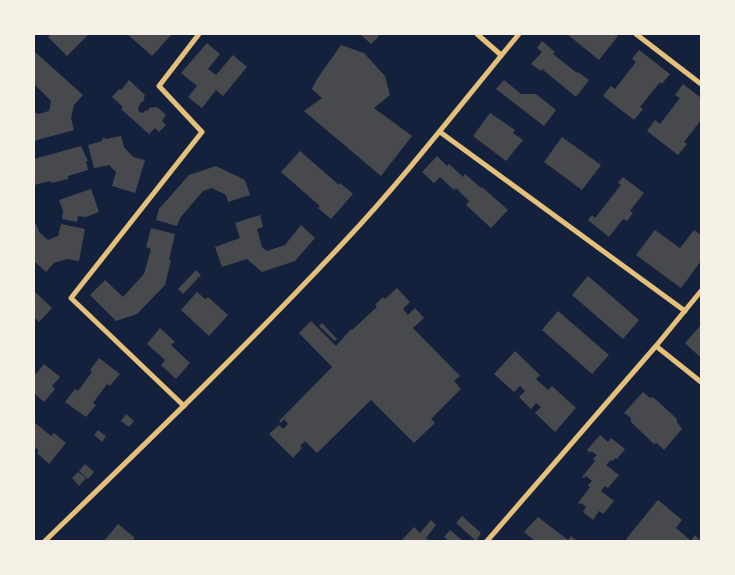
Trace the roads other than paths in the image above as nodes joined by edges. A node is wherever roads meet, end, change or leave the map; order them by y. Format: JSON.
{"nodes":[{"id":1,"x":199,"y":34,"type":"edge"},
{"id":2,"x":477,"y":34,"type":"edge"},
{"id":3,"x":519,"y":34,"type":"edge"},
{"id":4,"x":636,"y":34,"type":"edge"},
{"id":5,"x":501,"y":55,"type":"junction"},
{"id":6,"x":701,"y":84,"type":"edge"},
{"id":7,"x":440,"y":132,"type":"junction"},
{"id":8,"x":701,"y":291,"type":"edge"},
{"id":9,"x":685,"y":311,"type":"junction"},
{"id":10,"x":656,"y":346,"type":"junction"},
{"id":11,"x":701,"y":382,"type":"edge"},
{"id":12,"x":184,"y":406,"type":"junction"},
{"id":13,"x":45,"y":541,"type":"edge"},
{"id":14,"x":487,"y":541,"type":"edge"}],
"edges":[{"from":1,"to":12,"type":"street"},
{"from":2,"to":5,"type":"street"},
{"from":3,"to":5,"type":"street"},
{"from":4,"to":6,"type":"street"},
{"from":5,"to":7,"type":"street"},
{"from":7,"to":9,"type":"street"},
{"from":7,"to":12,"type":"street"},
{"from":8,"to":9,"type":"street"},
{"from":9,"to":10,"type":"street"},
{"from":10,"to":11,"type":"street"},
{"from":10,"to":14,"type":"street"},
{"from":12,"to":13,"type":"street"}]}
